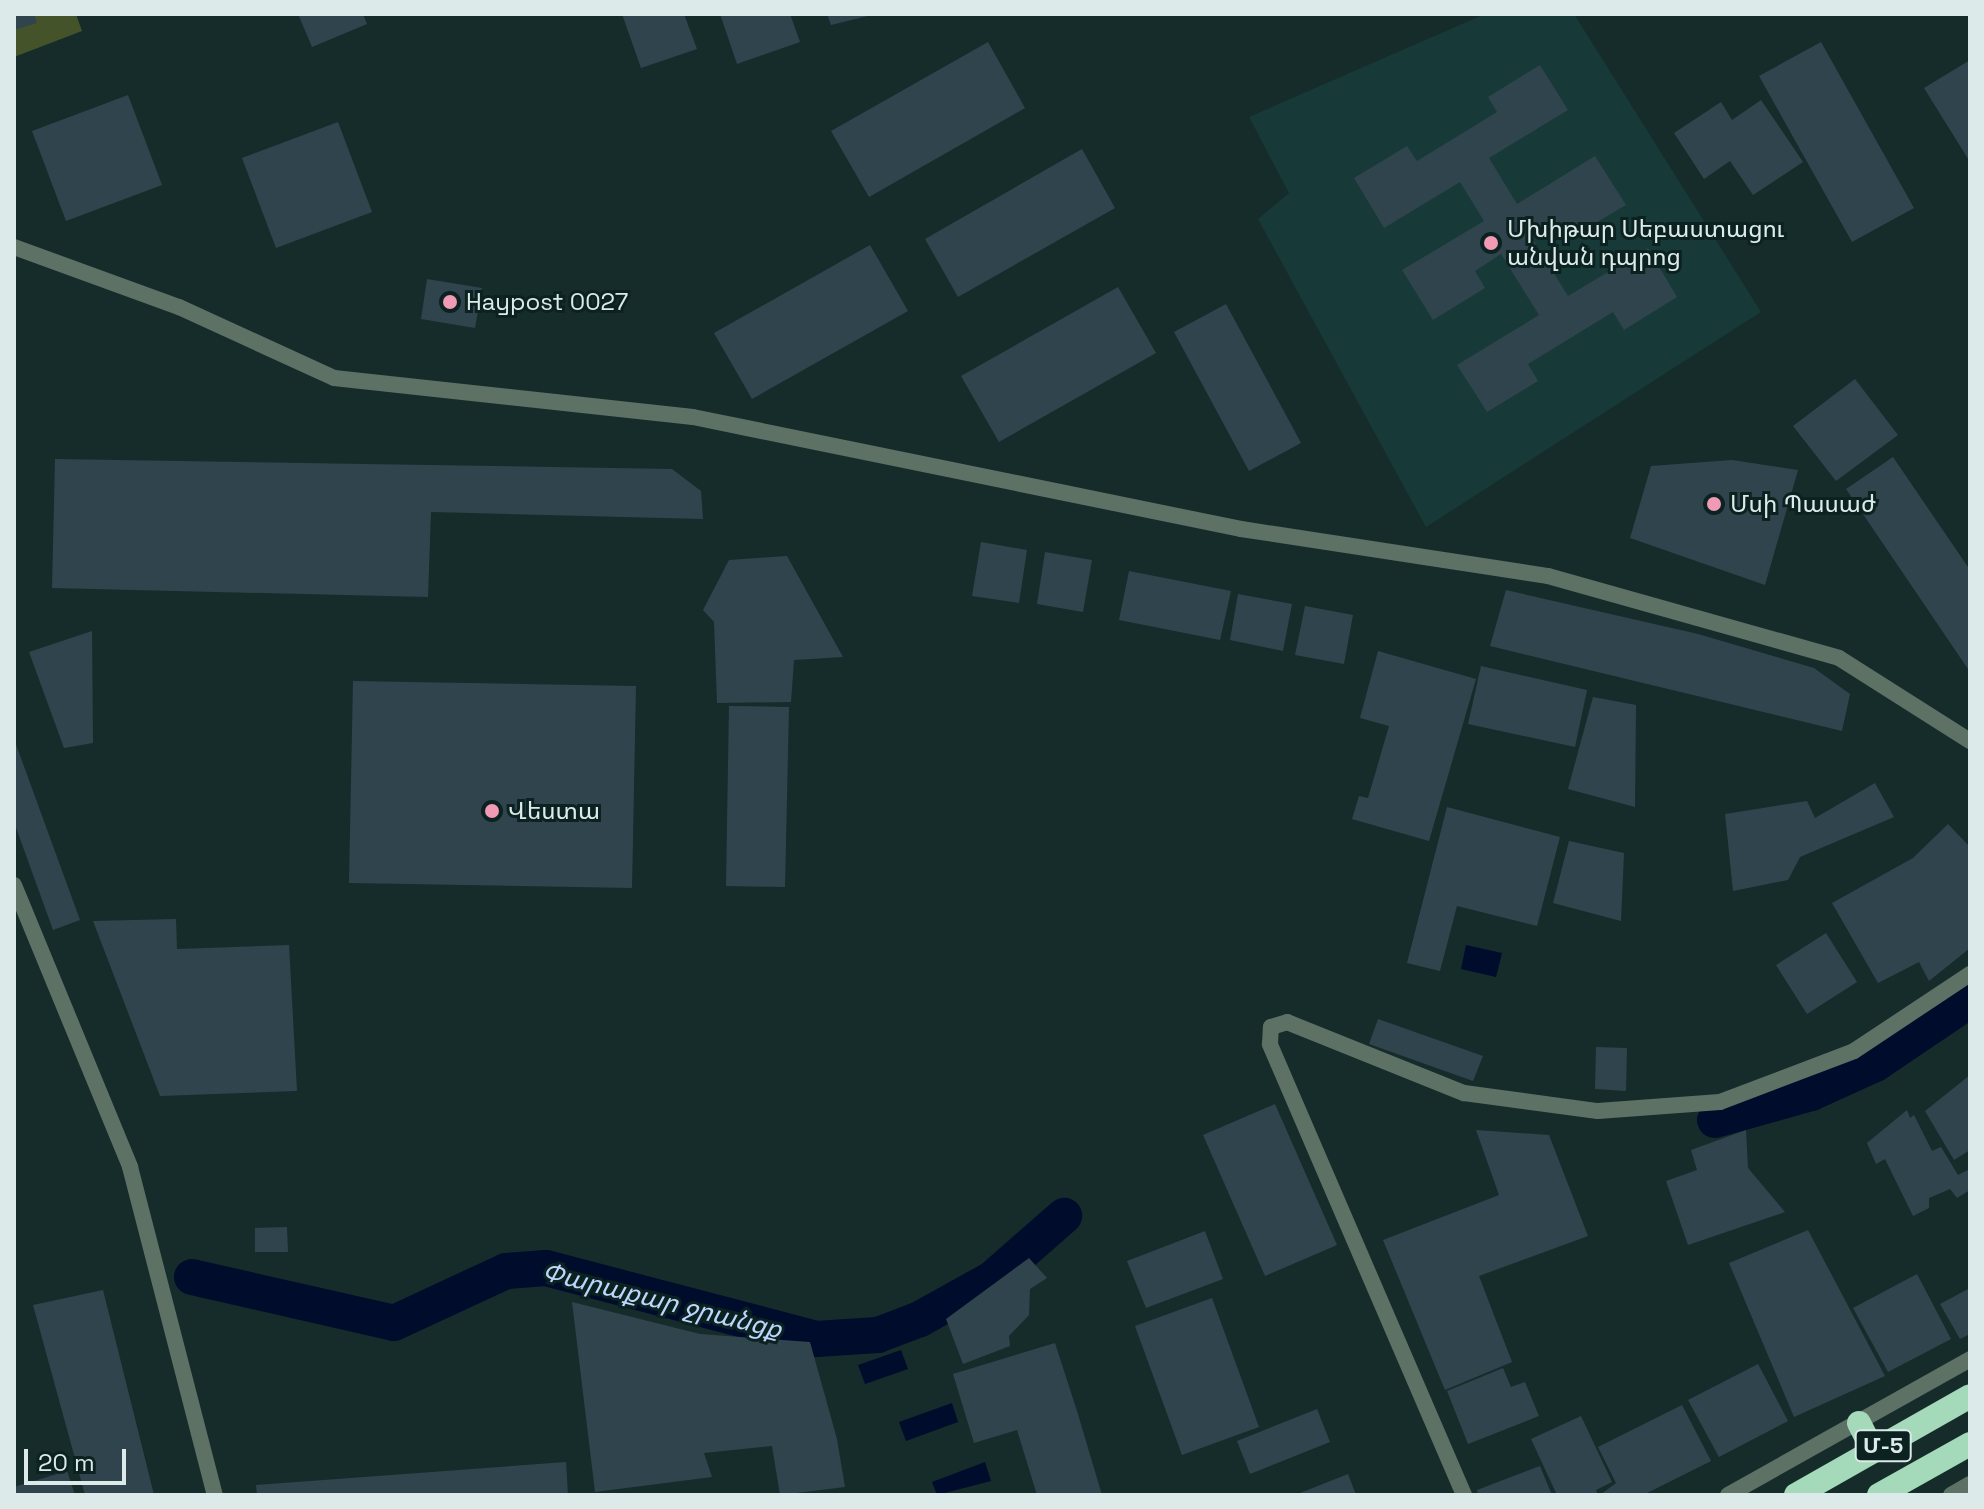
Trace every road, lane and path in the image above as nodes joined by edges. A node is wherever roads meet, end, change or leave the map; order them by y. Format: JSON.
{"nodes":[{"id":1,"x":14,"y":247,"type":"edge"},
{"id":2,"x":1970,"y":741,"type":"edge"},
{"id":3,"x":14,"y":885,"type":"edge"},
{"id":4,"x":1970,"y":974,"type":"edge"},
{"id":5,"x":1970,"y":1359,"type":"edge"},
{"id":6,"x":1970,"y":1396,"type":"edge"},
{"id":7,"x":1859,"y":1423,"type":"junction"},
{"id":8,"x":1970,"y":1444,"type":"edge"},
{"id":9,"x":1873,"y":1451,"type":"junction"},
{"id":10,"x":1970,"y":1484,"type":"edge"},
{"id":11,"x":215,"y":1495,"type":"edge"},
{"id":12,"x":1464,"y":1495,"type":"edge"},
{"id":13,"x":1728,"y":1495,"type":"edge"},
{"id":14,"x":1796,"y":1495,"type":"edge"},
{"id":15,"x":1879,"y":1495,"type":"edge"},
{"id":16,"x":1951,"y":1495,"type":"edge"}],
"edges":[{"from":1,"to":2,"type":"street"},
{"from":3,"to":11,"type":"street"},
{"from":4,"to":12,"type":"street"},
{"from":5,"to":7,"type":"street"},
{"from":6,"to":9,"type":"highway","number":"Մ-5"},
{"from":7,"to":9,"type":"highway"},
{"from":7,"to":13,"type":"street"},
{"from":8,"to":15,"type":"highway","number":"Մ-5"},
{"from":9,"to":14,"type":"highway","number":"Մ-5"},
{"from":10,"to":16,"type":"street"}]}
